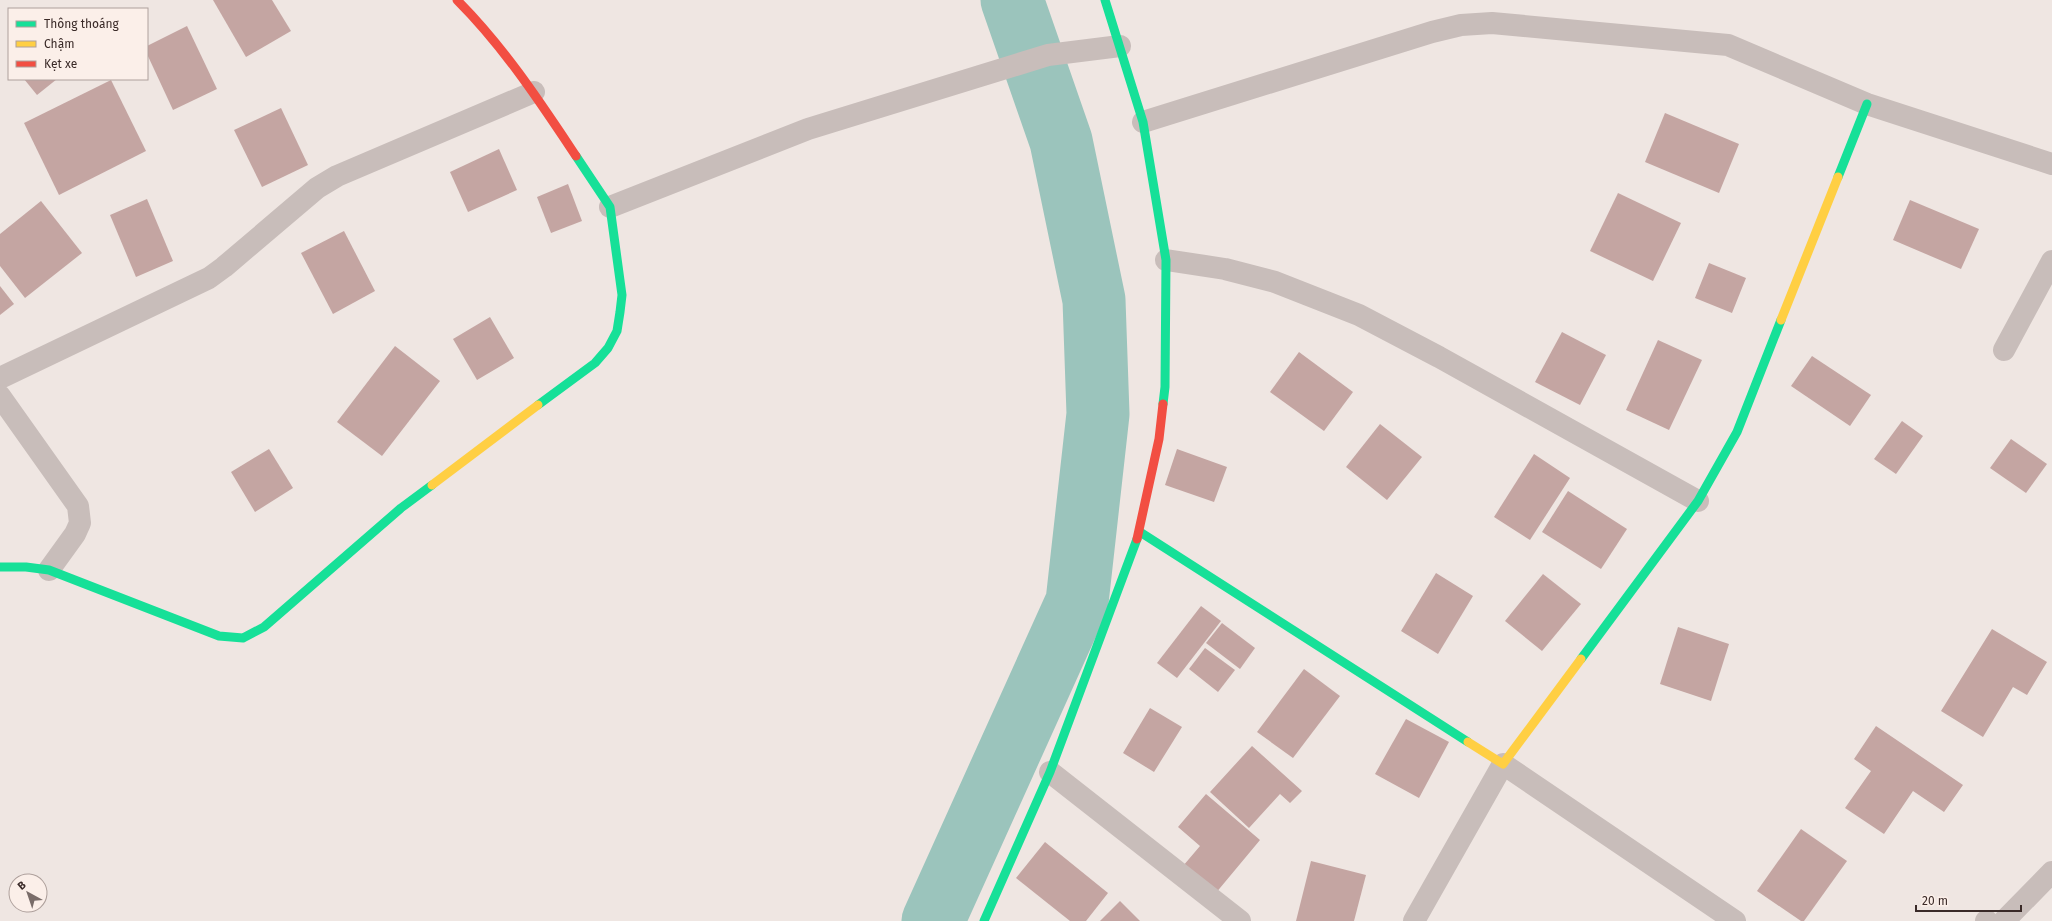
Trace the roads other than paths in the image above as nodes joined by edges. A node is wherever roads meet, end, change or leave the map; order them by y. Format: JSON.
{"nodes":[{"id":1,"x":457,"y":0,"type":"edge"},
{"id":2,"x":1105,"y":0,"type":"edge"},
{"id":3,"x":1120,"y":46,"type":"junction"},
{"id":4,"x":534,"y":92,"type":"junction"},
{"id":5,"x":1867,"y":104,"type":"junction"},
{"id":6,"x":1143,"y":122,"type":"junction"},
{"id":7,"x":2052,"y":164,"type":"edge"},
{"id":8,"x":610,"y":207,"type":"junction"},
{"id":9,"x":1166,"y":260,"type":"junction"},
{"id":10,"x":2052,"y":261,"type":"edge"},
{"id":11,"x":2004,"y":350,"type":"dead end"},
{"id":12,"x":0,"y":378,"type":"edge"},
{"id":13,"x":0,"y":396,"type":"edge"},
{"id":14,"x":1698,"y":501,"type":"junction"},
{"id":15,"x":1140,"y":532,"type":"junction"},
{"id":16,"x":0,"y":567,"type":"edge"},
{"id":17,"x":49,"y":570,"type":"junction"},
{"id":18,"x":1503,"y":764,"type":"junction"},
{"id":19,"x":1050,"y":772,"type":"junction"},
{"id":20,"x":2052,"y":872,"type":"edge"},
{"id":21,"x":984,"y":921,"type":"edge"},
{"id":22,"x":1240,"y":921,"type":"edge"},
{"id":23,"x":1414,"y":921,"type":"edge"},
{"id":24,"x":1735,"y":921,"type":"edge"},
{"id":25,"x":2004,"y":921,"type":"edge"}],
"edges":[{"from":1,"to":4,"type":"street"},
{"from":2,"to":3,"type":"street"},
{"from":3,"to":6,"type":"street"},
{"from":3,"to":8,"type":"street"},
{"from":4,"to":8,"type":"street"},
{"from":4,"to":12,"type":"street"},
{"from":5,"to":6,"type":"street"},
{"from":5,"to":7,"type":"street"},
{"from":5,"to":14,"type":"street"},
{"from":6,"to":9,"type":"street"},
{"from":8,"to":17,"type":"street"},
{"from":9,"to":14,"type":"street"},
{"from":9,"to":15,"type":"street"},
{"from":10,"to":11,"type":"street"},
{"from":13,"to":17,"type":"street"},
{"from":14,"to":18,"type":"street"},
{"from":15,"to":18,"type":"street"},
{"from":15,"to":19,"type":"street"},
{"from":16,"to":17,"type":"street"},
{"from":18,"to":23,"type":"street"},
{"from":18,"to":24,"type":"street"},
{"from":19,"to":21,"type":"street"},
{"from":19,"to":22,"type":"street"},
{"from":20,"to":25,"type":"street"}]}
